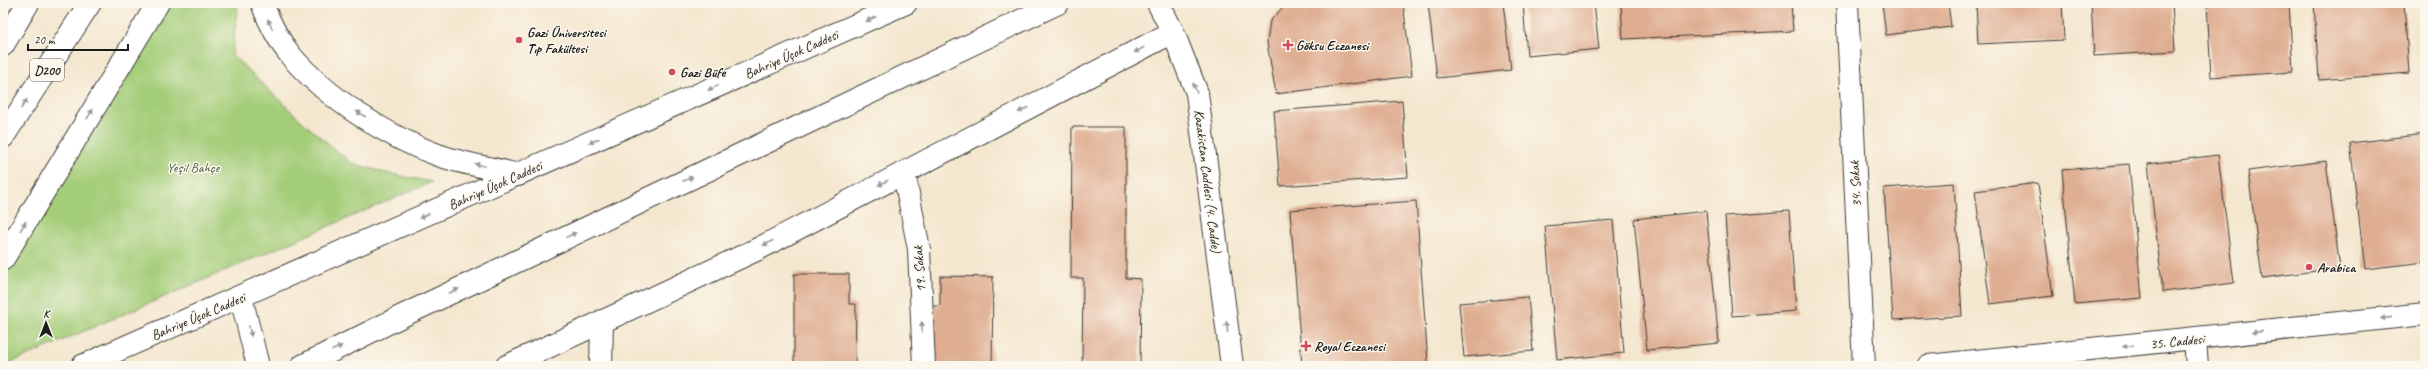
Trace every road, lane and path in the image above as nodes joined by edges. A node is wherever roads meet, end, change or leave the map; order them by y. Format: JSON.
{"nodes":[{"id":1,"x":28,"y":3,"type":"edge"},
{"id":2,"x":90,"y":3,"type":"edge"},
{"id":3,"x":158,"y":3,"type":"edge"},
{"id":4,"x":262,"y":3,"type":"edge"},
{"id":5,"x":906,"y":3,"type":"edge"},
{"id":6,"x":1058,"y":3,"type":"edge"},
{"id":7,"x":1158,"y":3,"type":"edge"},
{"id":8,"x":1846,"y":3,"type":"edge"},
{"id":9,"x":1173,"y":32,"type":"junction"},
{"id":10,"x":3,"y":45,"type":"edge"},
{"id":11,"x":3,"y":136,"type":"edge"},
{"id":12,"x":904,"y":172,"type":"junction"},
{"id":13,"x":518,"y":175,"type":"junction"},
{"id":14,"x":3,"y":259,"type":"edge"},
{"id":15,"x":241,"y":297,"type":"junction"},
{"id":16,"x":2425,"y":314,"type":"edge"},
{"id":17,"x":602,"y":321,"type":"junction"},
{"id":18,"x":2195,"y":339,"type":"junction"},
{"id":19,"x":1999,"y":362,"type":"edge"},
{"id":20,"x":82,"y":366,"type":"edge"},
{"id":21,"x":258,"y":366,"type":"edge"},
{"id":22,"x":302,"y":366,"type":"edge"},
{"id":23,"x":508,"y":366,"type":"edge"},
{"id":24,"x":601,"y":366,"type":"edge"},
{"id":25,"x":924,"y":366,"type":"edge"},
{"id":26,"x":1232,"y":366,"type":"edge"},
{"id":27,"x":1864,"y":366,"type":"edge"},
{"id":28,"x":1928,"y":366,"type":"edge"},
{"id":29,"x":2197,"y":366,"type":"edge"}],
"edges":[{"from":1,"to":10,"type":"main road"},
{"from":11,"to":2,"type":"main road","number":"D200","one_way":true},
{"from":14,"to":3,"type":"main road","one_way":true},
{"from":13,"to":4,"type":"main road","one_way":true},
{"from":5,"to":13,"type":"main road","name":"Bahriye Üçok Caddesi","one_way":true},
{"from":22,"to":6,"type":"main road","one_way":true},
{"from":7,"to":9,"type":"main road","name":"Kazakistan Caddesi (4. Cadde)"},
{"from":8,"to":27,"type":"main road","name":"34. Sokak"},
{"from":9,"to":12,"type":"main road","one_way":true},
{"from":26,"to":9,"type":"main road","name":"Kazakistan Caddesi (4. Cadde)","one_way":true},
{"from":12,"to":17,"type":"main road","one_way":true},
{"from":25,"to":12,"type":"main road","name":"19. Sokak","one_way":true},
{"from":13,"to":15,"type":"main road","name":"Bahriye Üçok Caddesi","one_way":true},
{"from":15,"to":20,"type":"main road","name":"Bahriye Üçok Caddesi"},
{"from":15,"to":21,"type":"main road","one_way":true},
{"from":16,"to":18,"type":"main road","name":"35. Caddesi","one_way":true},
{"from":17,"to":23,"type":"main road"},
{"from":17,"to":24,"type":"main road"},
{"from":18,"to":19,"type":"main road","name":"35. Caddesi","one_way":true},
{"from":18,"to":29,"type":"main road"},
{"from":19,"to":28,"type":"main road","name":"35. Caddesi"}]}
